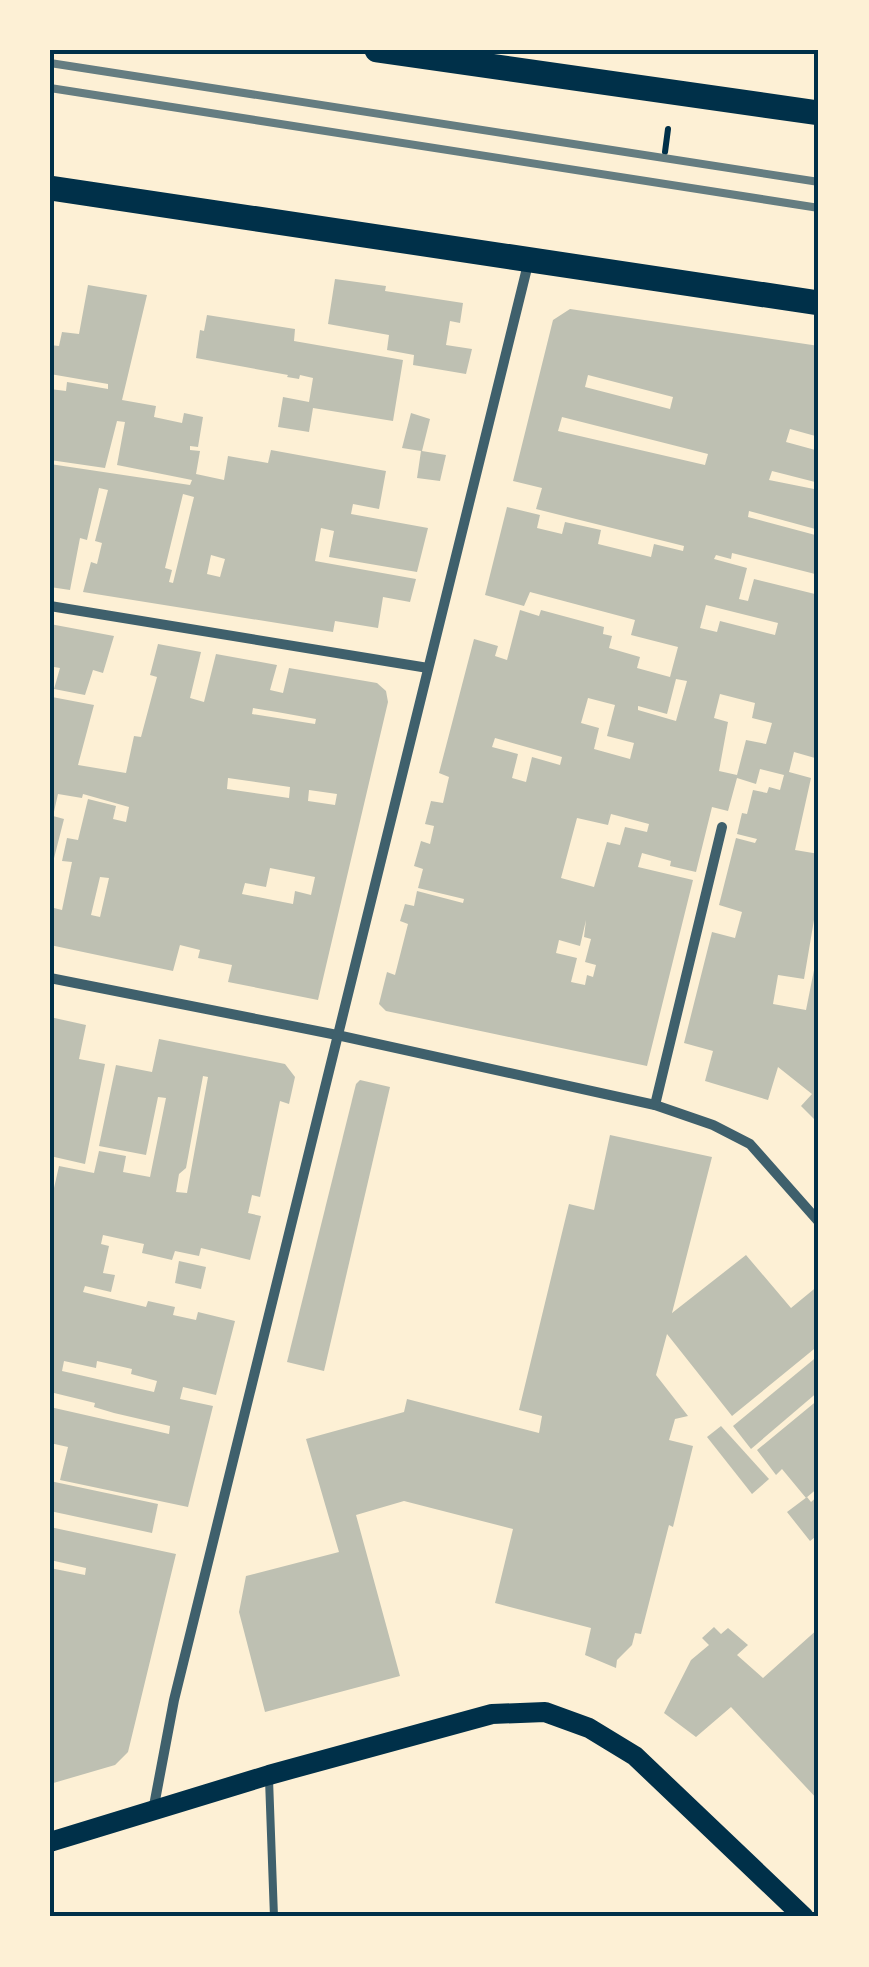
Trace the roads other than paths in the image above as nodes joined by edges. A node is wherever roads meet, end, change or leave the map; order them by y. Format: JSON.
{"nodes":[{"id":1,"x":376,"y":50,"type":"edge"},
{"id":2,"x":819,"y":113,"type":"edge"},
{"id":3,"x":50,"y":188,"type":"edge"},
{"id":4,"x":529,"y":259,"type":"junction"},
{"id":5,"x":819,"y":303,"type":"edge"},
{"id":6,"x":50,"y":606,"type":"edge"},
{"id":7,"x":428,"y":668,"type":"junction"},
{"id":8,"x":722,"y":827,"type":"dead end"},
{"id":9,"x":50,"y":978,"type":"edge"},
{"id":10,"x":337,"y":1035,"type":"junction"},
{"id":11,"x":655,"y":1104,"type":"junction"},
{"id":12,"x":819,"y":1222,"type":"edge"},
{"id":13,"x":269,"y":1775,"type":"junction"},
{"id":14,"x":153,"y":1811,"type":"junction"},
{"id":15,"x":50,"y":1842,"type":"edge"},
{"id":16,"x":274,"y":1917,"type":"edge"},
{"id":17,"x":804,"y":1917,"type":"edge"}],
"edges":[{"from":1,"to":2,"type":"main road"},
{"from":3,"to":4,"type":"main road"},
{"from":4,"to":5,"type":"main road"},
{"from":4,"to":7,"type":"street"},
{"from":6,"to":7,"type":"street"},
{"from":7,"to":10,"type":"street"},
{"from":8,"to":11,"type":"street"},
{"from":9,"to":10,"type":"street"},
{"from":10,"to":11,"type":"street"},
{"from":10,"to":14,"type":"street"},
{"from":11,"to":12,"type":"street"},
{"from":13,"to":14,"type":"main road"},
{"from":13,"to":16,"type":"lane"},
{"from":13,"to":17,"type":"main road"},
{"from":14,"to":15,"type":"main road"}]}
